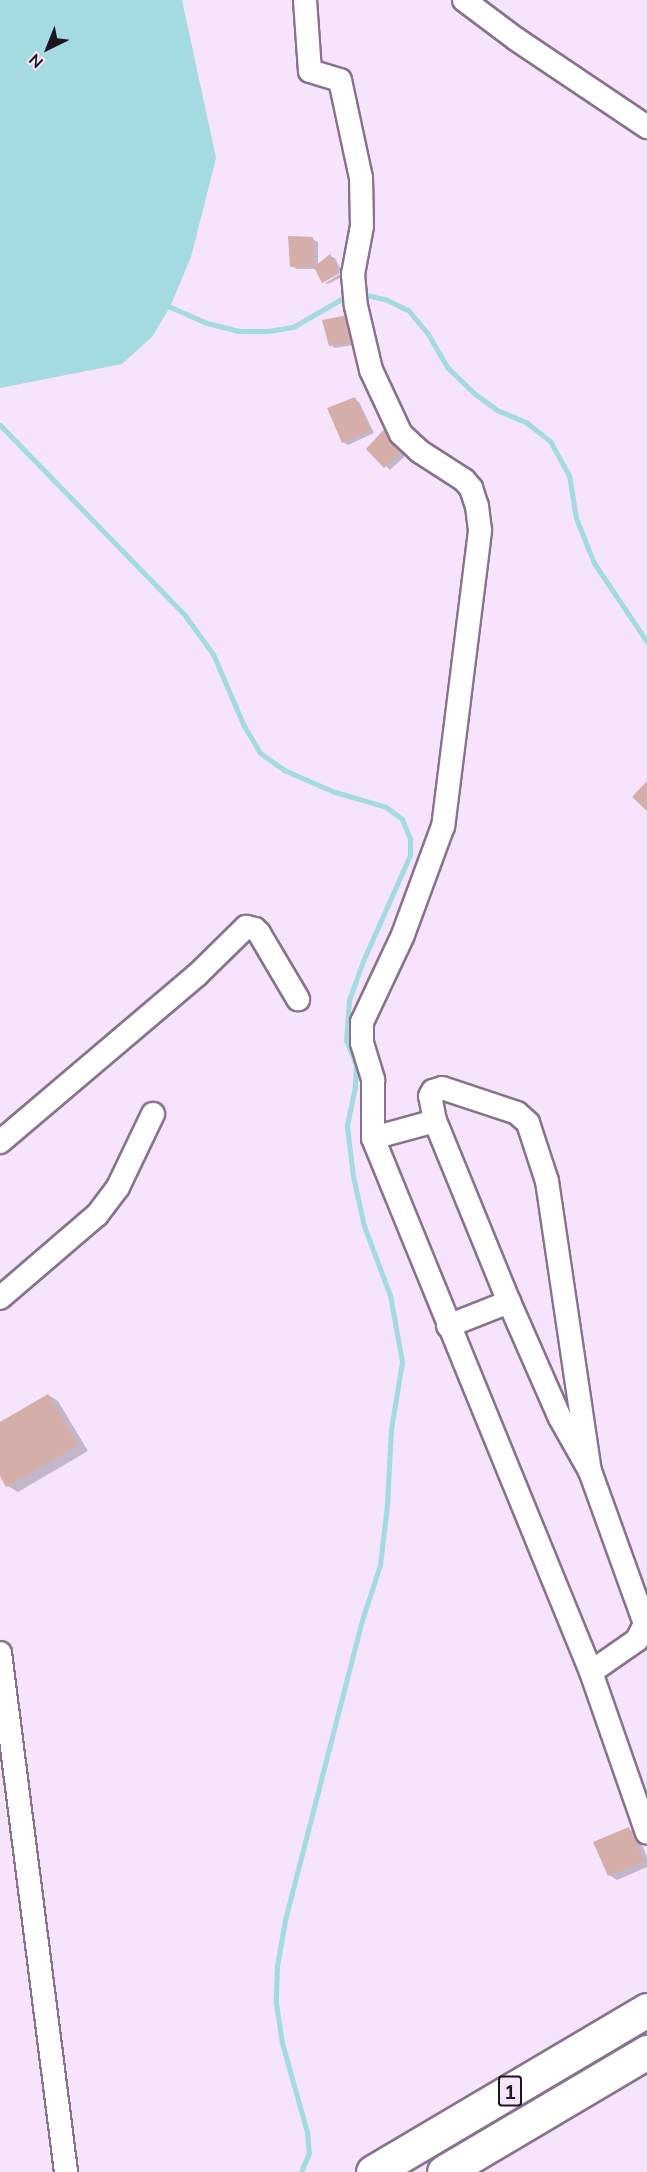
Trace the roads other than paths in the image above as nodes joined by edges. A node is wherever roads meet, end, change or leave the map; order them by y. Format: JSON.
{"nodes":[{"id":1,"x":305,"y":0,"type":"edge"},
{"id":2,"x":464,"y":0,"type":"edge"},
{"id":3,"x":647,"y":127,"type":"edge"},
{"id":4,"x":298,"y":999,"type":"dead end"},
{"id":5,"x":153,"y":1114,"type":"dead end"},
{"id":6,"x":435,"y":1121,"type":"junction"},
{"id":7,"x":373,"y":1138,"type":"junction"},
{"id":8,"x":0,"y":1142,"type":"edge"},
{"id":9,"x":0,"y":1298,"type":"edge"},
{"id":10,"x":509,"y":1302,"type":"junction"},
{"id":11,"x":448,"y":1326,"type":"junction"},
{"id":12,"x":590,"y":1471,"type":"junction"},
{"id":13,"x":0,"y":1653,"type":"edge"},
{"id":14,"x":591,"y":1672,"type":"junction"},
{"id":15,"x":647,"y":1833,"type":"edge"},
{"id":16,"x":647,"y":2010,"type":"edge"},
{"id":17,"x":647,"y":2052,"type":"edge"},
{"id":18,"x":66,"y":2172,"type":"edge"},
{"id":19,"x":373,"y":2172,"type":"edge"},
{"id":20,"x":444,"y":2172,"type":"edge"}],
"edges":[{"from":1,"to":7,"type":"street"},
{"from":2,"to":3,"type":"street"},
{"from":4,"to":8,"type":"street"},
{"from":5,"to":9,"type":"street"},
{"from":6,"to":7,"type":"street"},
{"from":6,"to":10,"type":"street"},
{"from":6,"to":12,"type":"street"},
{"from":7,"to":11,"type":"street"},
{"from":10,"to":11,"type":"street"},
{"from":10,"to":12,"type":"street"},
{"from":11,"to":14,"type":"street"},
{"from":12,"to":14,"type":"street"},
{"from":13,"to":18,"type":"street"},
{"from":14,"to":15,"type":"street"},
{"from":16,"to":19,"type":"highway","number":"1"},
{"from":17,"to":20,"type":"highway","number":"1"}]}
